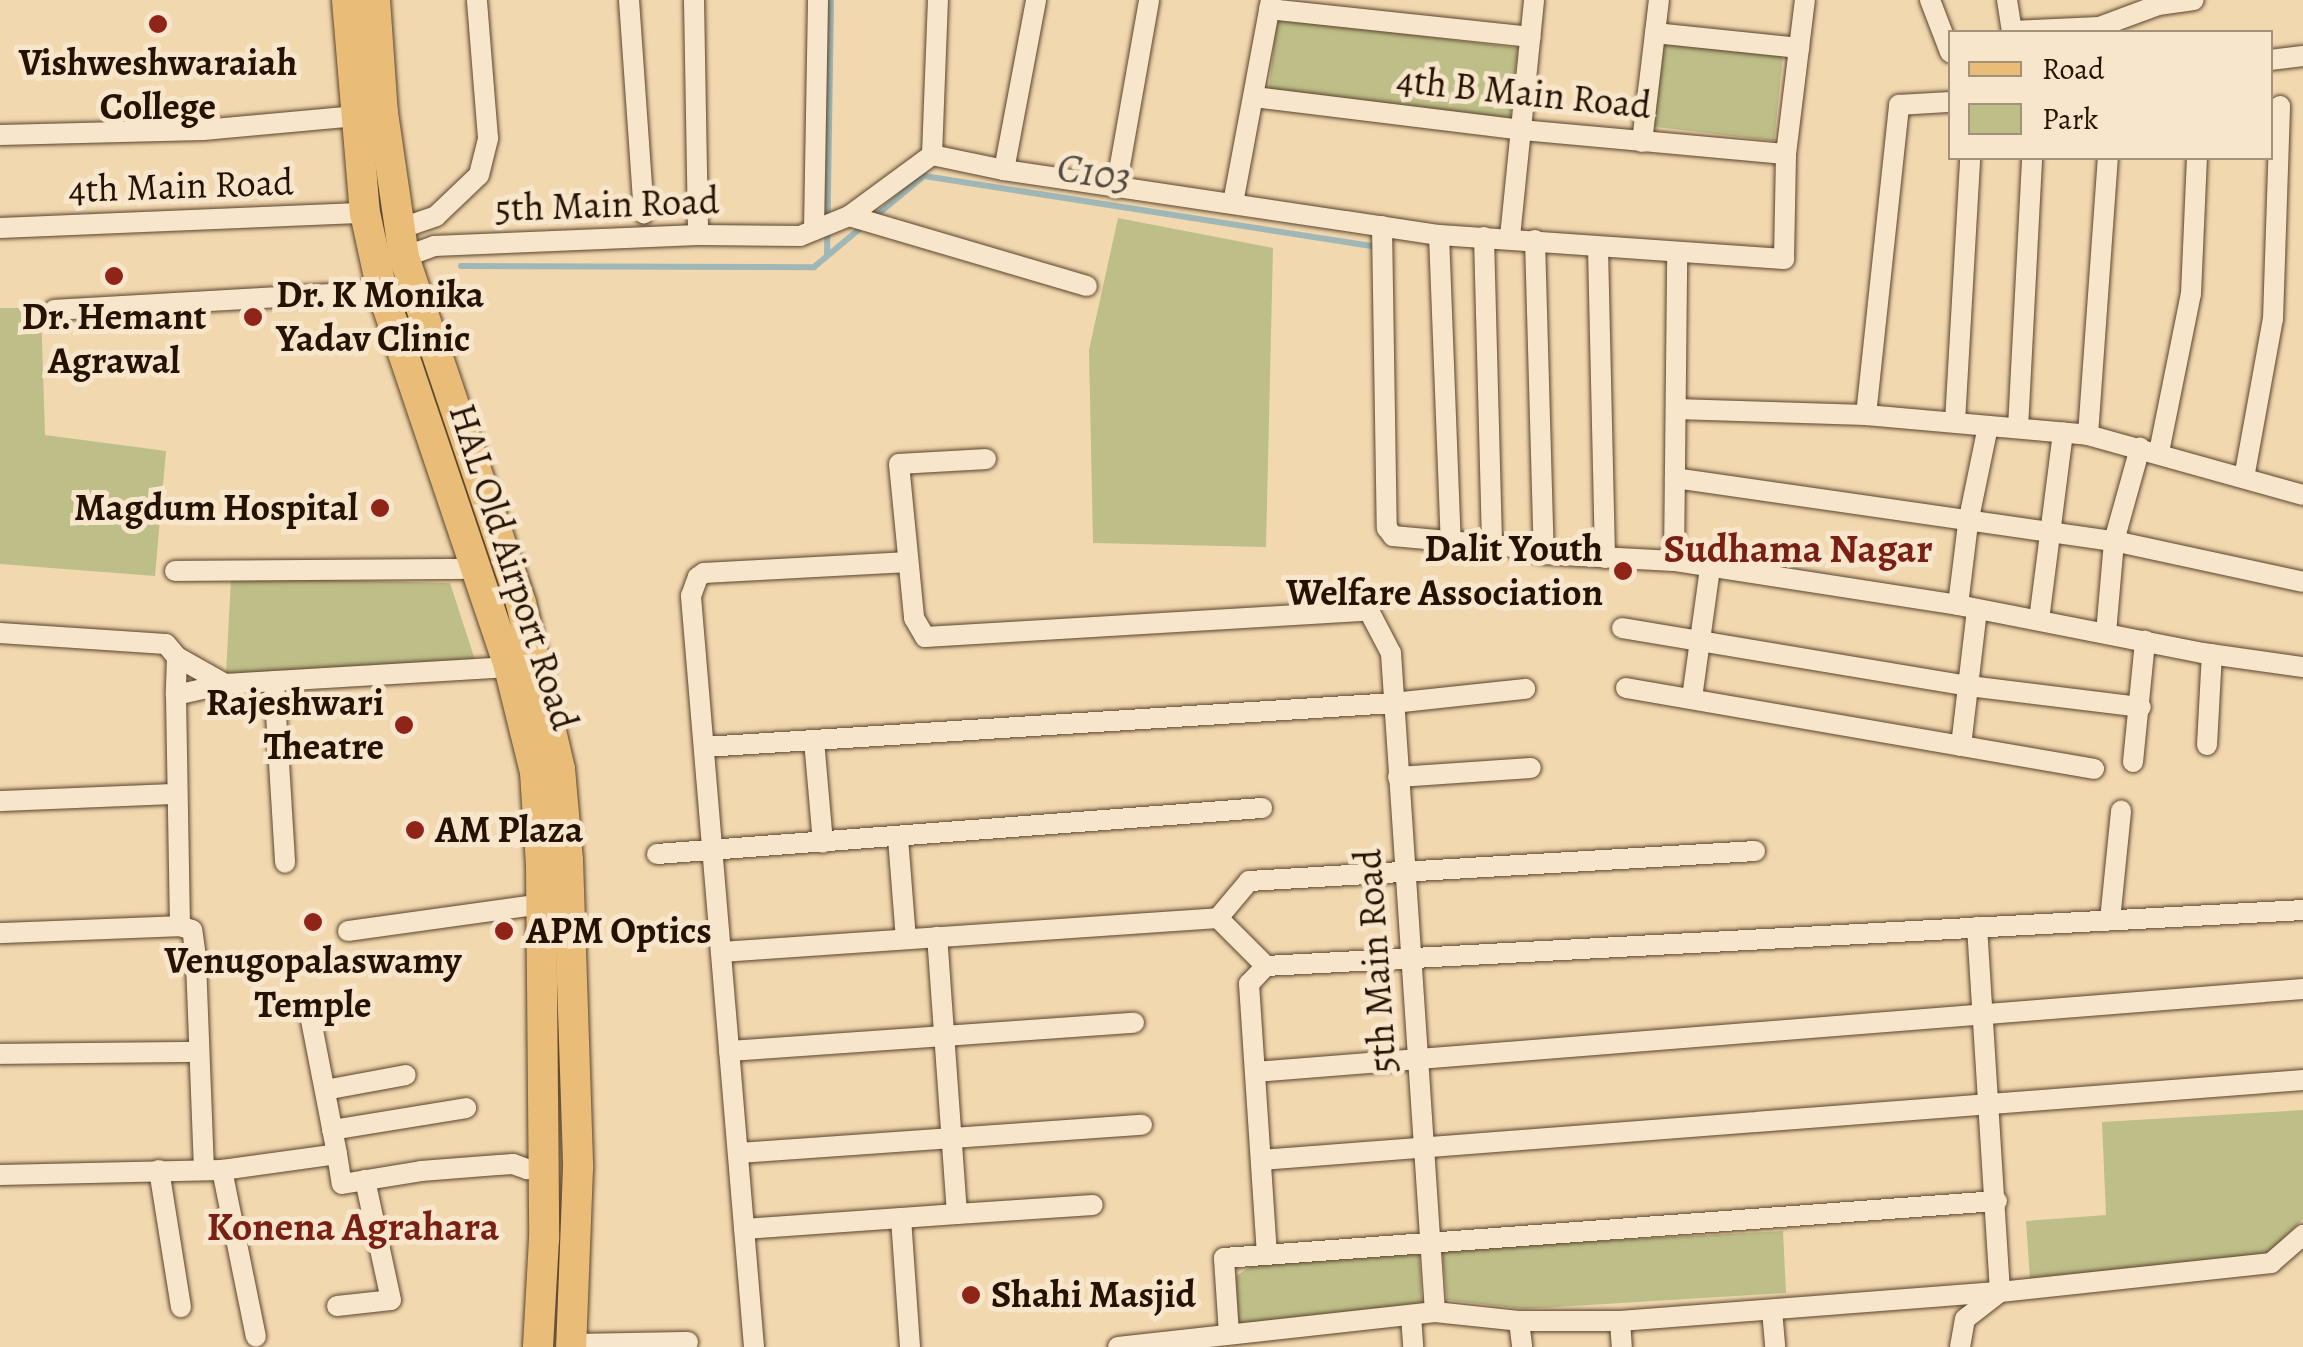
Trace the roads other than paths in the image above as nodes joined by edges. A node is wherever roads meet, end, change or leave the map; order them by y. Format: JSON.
{"nodes":[{"id":1,"x":347,"y":0,"type":"edge"},
{"id":2,"x":375,"y":0,"type":"edge"},
{"id":3,"x":477,"y":0,"type":"edge"},
{"id":4,"x":630,"y":0,"type":"edge"},
{"id":5,"x":694,"y":0,"type":"edge"},
{"id":6,"x":818,"y":0,"type":"edge"},
{"id":7,"x":938,"y":0,"type":"edge"},
{"id":8,"x":1036,"y":0,"type":"edge"},
{"id":9,"x":1149,"y":0,"type":"edge"},
{"id":10,"x":1534,"y":0,"type":"edge"},
{"id":11,"x":1659,"y":0,"type":"edge"},
{"id":12,"x":1805,"y":0,"type":"edge"},
{"id":13,"x":1930,"y":0,"type":"edge"},
{"id":14,"x":2007,"y":0,"type":"edge"},
{"id":15,"x":2194,"y":0,"type":"edge"},
{"id":16,"x":1270,"y":4,"type":"edge"},
{"id":17,"x":2012,"y":30,"type":"edge"},
{"id":18,"x":2029,"y":30,"type":"edge"},
{"id":19,"x":1655,"y":33,"type":"junction"},
{"id":20,"x":1531,"y":38,"type":"junction"},
{"id":21,"x":1948,"y":47,"type":"edge"},
{"id":22,"x":1799,"y":48,"type":"junction"},
{"id":23,"x":2303,"y":56,"type":"edge"},
{"id":24,"x":2273,"y":60,"type":"edge"},
{"id":25,"x":1254,"y":97,"type":"junction"},
{"id":26,"x":1948,"y":102,"type":"edge"},
{"id":27,"x":2303,"y":105,"type":"edge"},
{"id":28,"x":2275,"y":107,"type":"edge"},
{"id":29,"x":356,"y":116,"type":"junction"},
{"id":30,"x":1522,"y":130,"type":"junction"},
{"id":31,"x":0,"y":135,"type":"edge"},
{"id":32,"x":1642,"y":142,"type":"junction"},
{"id":33,"x":1786,"y":154,"type":"junction"},
{"id":34,"x":932,"y":156,"type":"junction"},
{"id":35,"x":1970,"y":160,"type":"edge"},
{"id":36,"x":2032,"y":160,"type":"edge"},
{"id":37,"x":2108,"y":160,"type":"edge"},
{"id":38,"x":2197,"y":160,"type":"edge"},
{"id":39,"x":1004,"y":170,"type":"junction"},
{"id":40,"x":1116,"y":188,"type":"junction"},
{"id":41,"x":1233,"y":203,"type":"junction"},
{"id":42,"x":364,"y":213,"type":"junction"},
{"id":43,"x":644,"y":213,"type":"dead end"},
{"id":44,"x":849,"y":216,"type":"junction"},
{"id":45,"x":1382,"y":226,"type":"junction"},
{"id":46,"x":0,"y":228,"type":"edge"},
{"id":47,"x":814,"y":230,"type":"junction"},
{"id":48,"x":698,"y":235,"type":"junction"},
{"id":49,"x":1440,"y":235,"type":"junction"},
{"id":50,"x":1484,"y":236,"type":"junction"},
{"id":51,"x":1510,"y":237,"type":"junction"},
{"id":52,"x":1534,"y":240,"type":"junction"},
{"id":53,"x":402,"y":243,"type":"junction"},
{"id":54,"x":1598,"y":248,"type":"junction"},
{"id":55,"x":1677,"y":253,"type":"junction"},
{"id":56,"x":1086,"y":286,"type":"dead end"},
{"id":57,"x":382,"y":291,"type":"junction"},
{"id":58,"x":54,"y":310,"type":"dead end"},
{"id":59,"x":1676,"y":409,"type":"junction"},
{"id":60,"x":1866,"y":414,"type":"junction"},
{"id":61,"x":1956,"y":422,"type":"junction"},
{"id":62,"x":1988,"y":426,"type":"junction"},
{"id":63,"x":2018,"y":428,"type":"junction"},
{"id":64,"x":2063,"y":433,"type":"junction"},
{"id":65,"x":2088,"y":435,"type":"junction"},
{"id":66,"x":2150,"y":450,"type":"junction"},
{"id":67,"x":986,"y":459,"type":"dead end"},
{"id":68,"x":1675,"y":478,"type":"junction"},
{"id":69,"x":2244,"y":478,"type":"junction"},
{"id":70,"x":2303,"y":494,"type":"edge"},
{"id":71,"x":1968,"y":523,"type":"junction"},
{"id":72,"x":2050,"y":531,"type":"junction"},
{"id":73,"x":1452,"y":540,"type":"junction"},
{"id":74,"x":2114,"y":541,"type":"junction"},
{"id":75,"x":1492,"y":545,"type":"junction"},
{"id":76,"x":1544,"y":554,"type":"junction"},
{"id":77,"x":1605,"y":558,"type":"junction"},
{"id":78,"x":908,"y":562,"type":"junction"},
{"id":79,"x":1674,"y":562,"type":"junction"},
{"id":80,"x":474,"y":568,"type":"junction"},
{"id":81,"x":1710,"y":568,"type":"junction"},
{"id":82,"x":175,"y":571,"type":"dead end"},
{"id":83,"x":2303,"y":582,"type":"edge"},
{"id":84,"x":1968,"y":608,"type":"junction"},
{"id":85,"x":2039,"y":620,"type":"junction"},
{"id":86,"x":1622,"y":628,"type":"dead end"},
{"id":87,"x":0,"y":633,"type":"edge"},
{"id":88,"x":2106,"y":633,"type":"junction"},
{"id":89,"x":1701,"y":638,"type":"junction"},
{"id":90,"x":2146,"y":641,"type":"junction"},
{"id":91,"x":2212,"y":654,"type":"junction"},
{"id":92,"x":177,"y":657,"type":"junction"},
{"id":93,"x":510,"y":667,"type":"junction"},
{"id":94,"x":2303,"y":667,"type":"edge"},
{"id":95,"x":274,"y":681,"type":"junction"},
{"id":96,"x":226,"y":684,"type":"junction"},
{"id":97,"x":1969,"y":686,"type":"junction"},
{"id":98,"x":1626,"y":688,"type":"dead end"},
{"id":99,"x":1525,"y":689,"type":"dead end"},
{"id":100,"x":176,"y":696,"type":"junction"},
{"id":101,"x":1692,"y":698,"type":"junction"},
{"id":102,"x":1393,"y":704,"type":"junction"},
{"id":103,"x":2140,"y":707,"type":"junction"},
{"id":104,"x":814,"y":740,"type":"junction"},
{"id":105,"x":1961,"y":746,"type":"junction"},
{"id":106,"x":2207,"y":746,"type":"dead end"},
{"id":107,"x":704,"y":748,"type":"junction"},
{"id":108,"x":2134,"y":762,"type":"dead end"},
{"id":109,"x":1531,"y":768,"type":"dead end"},
{"id":110,"x":2094,"y":770,"type":"dead end"},
{"id":111,"x":548,"y":771,"type":"junction"},
{"id":112,"x":1398,"y":777,"type":"junction"},
{"id":113,"x":175,"y":794,"type":"junction"},
{"id":114,"x":0,"y":801,"type":"edge"},
{"id":115,"x":1262,"y":808,"type":"dead end"},
{"id":116,"x":2120,"y":811,"type":"dead end"},
{"id":117,"x":898,"y":838,"type":"junction"},
{"id":118,"x":823,"y":843,"type":"junction"},
{"id":119,"x":712,"y":850,"type":"junction"},
{"id":120,"x":1755,"y":851,"type":"dead end"},
{"id":121,"x":657,"y":854,"type":"dead end"},
{"id":122,"x":285,"y":863,"type":"dead end"},
{"id":123,"x":1405,"y":872,"type":"junction"},
{"id":124,"x":542,"y":904,"type":"junction"},
{"id":125,"x":2303,"y":910,"type":"edge"},
{"id":126,"x":1218,"y":918,"type":"junction"},
{"id":127,"x":2110,"y":920,"type":"junction"},
{"id":128,"x":180,"y":926,"type":"junction"},
{"id":129,"x":1977,"y":928,"type":"junction"},
{"id":130,"x":348,"y":930,"type":"dead end"},
{"id":131,"x":0,"y":934,"type":"edge"},
{"id":132,"x":938,"y":937,"type":"junction"},
{"id":133,"x":906,"y":939,"type":"junction"},
{"id":134,"x":721,"y":952,"type":"junction"},
{"id":135,"x":1410,"y":958,"type":"junction"},
{"id":136,"x":1266,"y":966,"type":"junction"},
{"id":137,"x":2303,"y":989,"type":"edge"},
{"id":138,"x":1984,"y":1014,"type":"junction"},
{"id":139,"x":310,"y":1015,"type":"dead end"},
{"id":140,"x":1134,"y":1023,"type":"dead end"},
{"id":141,"x":945,"y":1036,"type":"junction"},
{"id":142,"x":729,"y":1051,"type":"junction"},
{"id":143,"x":197,"y":1052,"type":"junction"},
{"id":144,"x":0,"y":1054,"type":"edge"},
{"id":145,"x":1417,"y":1059,"type":"junction"},
{"id":146,"x":1255,"y":1072,"type":"junction"},
{"id":147,"x":406,"y":1075,"type":"dead end"},
{"id":148,"x":2303,"y":1080,"type":"edge"},
{"id":149,"x":324,"y":1090,"type":"junction"},
{"id":150,"x":1991,"y":1104,"type":"junction"},
{"id":151,"x":466,"y":1108,"type":"dead end"},
{"id":152,"x":1142,"y":1124,"type":"dead end"},
{"id":153,"x":332,"y":1130,"type":"junction"},
{"id":154,"x":952,"y":1138,"type":"junction"},
{"id":155,"x":1423,"y":1148,"type":"junction"},
{"id":156,"x":738,"y":1152,"type":"junction"},
{"id":157,"x":337,"y":1154,"type":"junction"},
{"id":158,"x":1261,"y":1160,"type":"junction"},
{"id":159,"x":543,"y":1168,"type":"junction"},
{"id":160,"x":159,"y":1170,"type":"junction"},
{"id":161,"x":213,"y":1170,"type":"junction"},
{"id":162,"x":0,"y":1176,"type":"edge"},
{"id":163,"x":365,"y":1180,"type":"junction"},
{"id":164,"x":1997,"y":1202,"type":"junction"},
{"id":165,"x":1092,"y":1205,"type":"dead end"},
{"id":166,"x":957,"y":1214,"type":"junction"},
{"id":167,"x":901,"y":1218,"type":"junction"},
{"id":168,"x":744,"y":1229,"type":"junction"},
{"id":169,"x":2303,"y":1235,"type":"edge"},
{"id":170,"x":1430,"y":1243,"type":"junction"},
{"id":171,"x":1267,"y":1255,"type":"junction"},
{"id":172,"x":2000,"y":1292,"type":"junction"},
{"id":173,"x":338,"y":1306,"type":"dead end"},
{"id":174,"x":180,"y":1307,"type":"dead end"},
{"id":175,"x":1772,"y":1310,"type":"junction"},
{"id":176,"x":1434,"y":1312,"type":"junction"},
{"id":177,"x":1411,"y":1315,"type":"junction"},
{"id":178,"x":1520,"y":1321,"type":"junction"},
{"id":179,"x":1620,"y":1321,"type":"junction"},
{"id":180,"x":1229,"y":1334,"type":"junction"},
{"id":181,"x":256,"y":1337,"type":"dead end"},
{"id":182,"x":1298,"y":1337,"type":"edge"},
{"id":183,"x":688,"y":1342,"type":"dead end"},
{"id":184,"x":1176,"y":1343,"type":"edge"},
{"id":185,"x":571,"y":1345,"type":"edge"},
{"id":186,"x":538,"y":1347,"type":"edge"},
{"id":187,"x":754,"y":1347,"type":"edge"},
{"id":188,"x":910,"y":1347,"type":"edge"},
{"id":189,"x":1118,"y":1347,"type":"edge"},
{"id":190,"x":1414,"y":1347,"type":"edge"},
{"id":191,"x":1522,"y":1347,"type":"edge"},
{"id":192,"x":1622,"y":1347,"type":"edge"},
{"id":193,"x":1776,"y":1347,"type":"edge"},
{"id":194,"x":1960,"y":1347,"type":"edge"}],
"edges":[{"from":1,"to":29,"type":"main road","name":"HAL Old Airport Road"},
{"from":2,"to":53,"type":"main road","name":"HAL Old Airport Road"},
{"from":3,"to":53,"type":"street"},
{"from":4,"to":43,"type":"street"},
{"from":5,"to":48,"type":"street"},
{"from":6,"to":47,"type":"street"},
{"from":7,"to":34,"type":"street"},
{"from":8,"to":39,"type":"street"},
{"from":9,"to":40,"type":"street"},
{"from":10,"to":20,"type":"street"},
{"from":11,"to":19,"type":"street"},
{"from":12,"to":22,"type":"street"},
{"from":13,"to":21,"type":"street"},
{"from":14,"to":17,"type":"street"},
{"from":15,"to":18,"type":"street"},
{"from":16,"to":20,"type":"street"},
{"from":16,"to":25,"type":"street"},
{"from":19,"to":22,"type":"street"},
{"from":19,"to":32,"type":"street"},
{"from":20,"to":30,"type":"street"},
{"from":22,"to":33,"type":"street"},
{"from":23,"to":24,"type":"street"},
{"from":25,"to":30,"type":"street","name":"4th B Main Road"},
{"from":25,"to":41,"type":"street"},
{"from":26,"to":60,"type":"street"},
{"from":27,"to":28,"type":"street"},
{"from":28,"to":69,"type":"street"},
{"from":29,"to":31,"type":"street"},
{"from":29,"to":42,"type":"main road","name":"HAL Old Airport Road"},
{"from":30,"to":32,"type":"street","name":"4th B Main Road"},
{"from":30,"to":51,"type":"street"},
{"from":32,"to":33,"type":"street","name":"4th B Main Road"},
{"from":33,"to":55,"type":"street"},
{"from":34,"to":39,"type":"street"},
{"from":34,"to":44,"type":"street","name":"5th Main Road"},
{"from":35,"to":61,"type":"street"},
{"from":36,"to":63,"type":"street"},
{"from":37,"to":65,"type":"street"},
{"from":38,"to":66,"type":"street"},
{"from":39,"to":40,"type":"street"},
{"from":40,"to":41,"type":"street"},
{"from":41,"to":45,"type":"street"},
{"from":42,"to":46,"type":"street","name":"4th Main Road"},
{"from":42,"to":57,"type":"main road","name":"HAL Old Airport Road"},
{"from":44,"to":47,"type":"street","name":"5th Main Road"},
{"from":44,"to":56,"type":"street"},
{"from":45,"to":49,"type":"street"},
{"from":45,"to":73,"type":"street"},
{"from":47,"to":48,"type":"street","name":"5th Main Road"},
{"from":48,"to":53,"type":"street","name":"5th Main Road"},
{"from":49,"to":50,"type":"street"},
{"from":49,"to":73,"type":"street"},
{"from":50,"to":51,"type":"street"},
{"from":50,"to":75,"type":"street"},
{"from":51,"to":52,"type":"street"},
{"from":52,"to":54,"type":"street"},
{"from":52,"to":76,"type":"street"},
{"from":53,"to":111,"type":"main road","name":"HAL Old Airport Road"},
{"from":54,"to":55,"type":"street"},
{"from":54,"to":77,"type":"street"},
{"from":55,"to":59,"type":"street"},
{"from":57,"to":58,"type":"street"},
{"from":57,"to":80,"type":"main road","name":"HAL Old Airport Road"},
{"from":59,"to":60,"type":"street"},
{"from":59,"to":68,"type":"street"},
{"from":60,"to":61,"type":"street"},
{"from":61,"to":62,"type":"street"},
{"from":62,"to":63,"type":"street"},
{"from":62,"to":71,"type":"street"},
{"from":63,"to":64,"type":"street"},
{"from":64,"to":65,"type":"street"},
{"from":64,"to":72,"type":"street"},
{"from":65,"to":66,"type":"street"},
{"from":66,"to":69,"type":"street"},
{"from":66,"to":74,"type":"street"},
{"from":67,"to":78,"type":"street"},
{"from":68,"to":71,"type":"street"},
{"from":68,"to":79,"type":"street"},
{"from":69,"to":70,"type":"street"},
{"from":71,"to":72,"type":"street"},
{"from":71,"to":84,"type":"street"},
{"from":72,"to":74,"type":"street"},
{"from":72,"to":85,"type":"street"},
{"from":73,"to":75,"type":"street"},
{"from":74,"to":83,"type":"street"},
{"from":74,"to":88,"type":"street"},
{"from":75,"to":76,"type":"street"},
{"from":76,"to":77,"type":"street"},
{"from":77,"to":79,"type":"street"},
{"from":78,"to":102,"type":"street","name":"5th Main Road"},
{"from":78,"to":107,"type":"street"},
{"from":79,"to":81,"type":"street"},
{"from":80,"to":82,"type":"street"},
{"from":80,"to":93,"type":"main road","name":"HAL Old Airport Road"},
{"from":81,"to":84,"type":"street"},
{"from":81,"to":89,"type":"street"},
{"from":84,"to":85,"type":"street"},
{"from":84,"to":97,"type":"street"},
{"from":85,"to":88,"type":"street"},
{"from":86,"to":89,"type":"street"},
{"from":87,"to":92,"type":"street"},
{"from":88,"to":90,"type":"street"},
{"from":89,"to":97,"type":"street"},
{"from":89,"to":101,"type":"street"},
{"from":90,"to":91,"type":"street"},
{"from":90,"to":103,"type":"street"},
{"from":91,"to":94,"type":"street"},
{"from":91,"to":106,"type":"street"},
{"from":92,"to":96,"type":"street"},
{"from":92,"to":100,"type":"street"},
{"from":93,"to":95,"type":"street"},
{"from":93,"to":111,"type":"main road","name":"HAL Old Airport Road"},
{"from":95,"to":96,"type":"street"},
{"from":95,"to":122,"type":"street"},
{"from":96,"to":100,"type":"street"},
{"from":97,"to":103,"type":"street"},
{"from":97,"to":105,"type":"street"},
{"from":98,"to":101,"type":"street"},
{"from":99,"to":102,"type":"street"},
{"from":100,"to":113,"type":"street"},
{"from":101,"to":105,"type":"street"},
{"from":102,"to":104,"type":"street"},
{"from":102,"to":112,"type":"street","name":"5th Main Road"},
{"from":103,"to":108,"type":"street"},
{"from":104,"to":107,"type":"street"},
{"from":104,"to":118,"type":"street"},
{"from":105,"to":110,"type":"street"},
{"from":107,"to":119,"type":"street"},
{"from":109,"to":112,"type":"street"},
{"from":111,"to":124,"type":"main road","name":"HAL Old Airport Road"},
{"from":111,"to":185,"type":"main road","name":"HAL Old Airport Road"},
{"from":112,"to":123,"type":"street","name":"5th Main Road"},
{"from":113,"to":114,"type":"street"},
{"from":113,"to":128,"type":"street"},
{"from":115,"to":117,"type":"street"},
{"from":116,"to":127,"type":"street"},
{"from":117,"to":118,"type":"street"},
{"from":117,"to":133,"type":"street"},
{"from":118,"to":119,"type":"street"},
{"from":119,"to":121,"type":"street"},
{"from":119,"to":134,"type":"street"},
{"from":120,"to":123,"type":"street"},
{"from":123,"to":126,"type":"street"},
{"from":123,"to":135,"type":"street","name":"5th Main Road"},
{"from":124,"to":130,"type":"street"},
{"from":124,"to":159,"type":"main road","name":"HAL Old Airport Road"},
{"from":125,"to":127,"type":"street"},
{"from":126,"to":132,"type":"street"},
{"from":126,"to":136,"type":"street"},
{"from":127,"to":129,"type":"street"},
{"from":128,"to":131,"type":"street"},
{"from":128,"to":143,"type":"street"},
{"from":129,"to":135,"type":"street"},
{"from":129,"to":138,"type":"street"},
{"from":132,"to":133,"type":"street"},
{"from":132,"to":141,"type":"street"},
{"from":133,"to":134,"type":"street"},
{"from":134,"to":142,"type":"street"},
{"from":135,"to":136,"type":"street"},
{"from":135,"to":145,"type":"street","name":"5th Main Road"},
{"from":136,"to":146,"type":"street"},
{"from":137,"to":138,"type":"street"},
{"from":138,"to":145,"type":"street"},
{"from":138,"to":150,"type":"street"},
{"from":139,"to":149,"type":"street"},
{"from":140,"to":141,"type":"street"},
{"from":141,"to":142,"type":"street"},
{"from":141,"to":154,"type":"street"},
{"from":142,"to":156,"type":"street"},
{"from":143,"to":144,"type":"street"},
{"from":143,"to":161,"type":"street"},
{"from":145,"to":146,"type":"street"},
{"from":145,"to":155,"type":"street","name":"5th Main Road"},
{"from":146,"to":158,"type":"street"},
{"from":147,"to":149,"type":"street"},
{"from":148,"to":150,"type":"street"},
{"from":149,"to":153,"type":"street"},
{"from":150,"to":155,"type":"street"},
{"from":150,"to":164,"type":"street"},
{"from":151,"to":153,"type":"street"},
{"from":152,"to":154,"type":"street"},
{"from":153,"to":157,"type":"street"},
{"from":154,"to":156,"type":"street"},
{"from":154,"to":166,"type":"street"},
{"from":155,"to":158,"type":"street"},
{"from":155,"to":170,"type":"street","name":"5th Main Road"},
{"from":156,"to":168,"type":"street"},
{"from":157,"to":161,"type":"street"},
{"from":157,"to":163,"type":"street"},
{"from":158,"to":171,"type":"street"},
{"from":159,"to":163,"type":"street"},
{"from":159,"to":186,"type":"main road","name":"HAL Old Airport Road"},
{"from":160,"to":161,"type":"street"},
{"from":160,"to":162,"type":"street"},
{"from":160,"to":174,"type":"street"},
{"from":161,"to":181,"type":"street"},
{"from":163,"to":173,"type":"street"},
{"from":164,"to":170,"type":"street"},
{"from":164,"to":172,"type":"street"},
{"from":165,"to":166,"type":"street"},
{"from":166,"to":167,"type":"street"},
{"from":167,"to":168,"type":"street"},
{"from":167,"to":188,"type":"street"},
{"from":168,"to":187,"type":"street"},
{"from":169,"to":172,"type":"street"},
{"from":170,"to":171,"type":"street"},
{"from":170,"to":176,"type":"street","name":"5th Main Road"},
{"from":171,"to":180,"type":"street"},
{"from":172,"to":175,"type":"street"},
{"from":172,"to":194,"type":"street"},
{"from":175,"to":179,"type":"street"},
{"from":175,"to":193,"type":"street"},
{"from":176,"to":177,"type":"street"},
{"from":176,"to":178,"type":"street"},
{"from":177,"to":182,"type":"street"},
{"from":177,"to":190,"type":"street"},
{"from":178,"to":179,"type":"street"},
{"from":178,"to":191,"type":"street"},
{"from":179,"to":192,"type":"street"},
{"from":180,"to":182,"type":"street"},
{"from":180,"to":184,"type":"street"},
{"from":183,"to":185,"type":"street"},
{"from":184,"to":189,"type":"street"}]}
